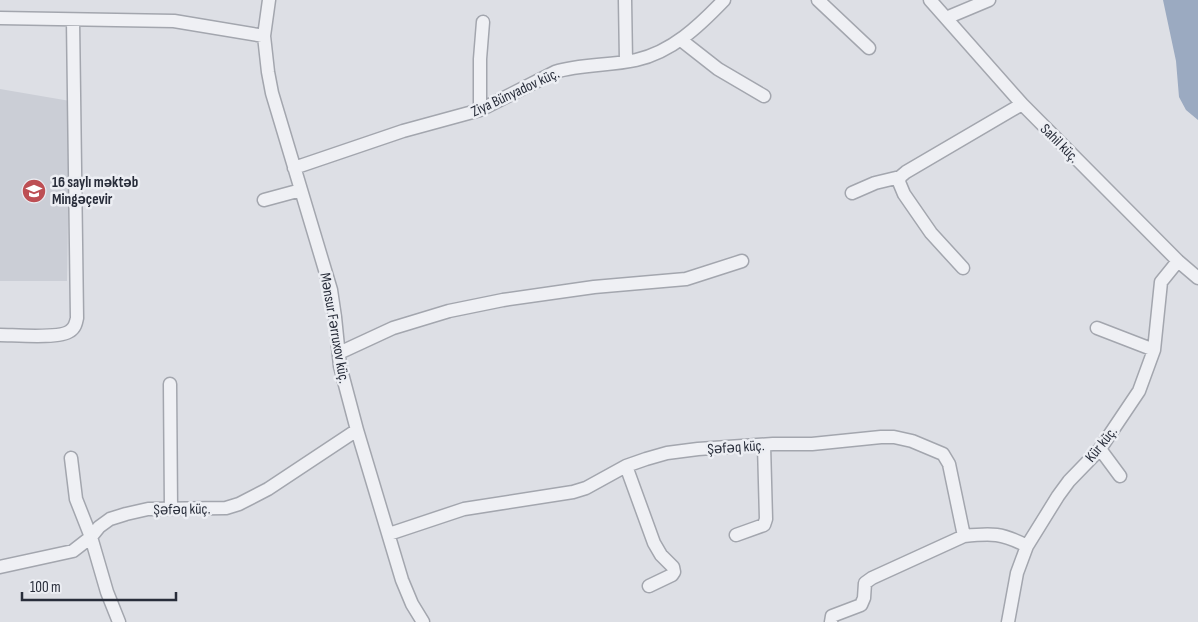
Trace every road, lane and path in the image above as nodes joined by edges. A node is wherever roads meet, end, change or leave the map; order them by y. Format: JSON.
{"nodes":[{"id":1,"x":269,"y":0,"type":"edge"},
{"id":2,"x":625,"y":0,"type":"edge"},
{"id":3,"x":724,"y":0,"type":"edge"},
{"id":4,"x":818,"y":0,"type":"edge"},
{"id":5,"x":930,"y":0,"type":"edge"},
{"id":6,"x":989,"y":0,"type":"edge"},
{"id":7,"x":0,"y":18,"type":"edge"},
{"id":8,"x":946,"y":18,"type":"junction"},
{"id":9,"x":73,"y":20,"type":"junction"},
{"id":10,"x":484,"y":22,"type":"dead end"},
{"id":11,"x":264,"y":36,"type":"junction"},
{"id":12,"x":680,"y":40,"type":"junction"},
{"id":13,"x":868,"y":48,"type":"dead end"},
{"id":14,"x":626,"y":61,"type":"junction"},
{"id":15,"x":764,"y":96,"type":"dead end"},
{"id":16,"x":1022,"y":104,"type":"junction"},
{"id":17,"x":480,"y":110,"type":"junction"},
{"id":18,"x":294,"y":168,"type":"junction"},
{"id":19,"x":900,"y":177,"type":"junction"},
{"id":20,"x":301,"y":190,"type":"junction"},
{"id":21,"x":852,"y":193,"type":"dead end"},
{"id":22,"x":264,"y":200,"type":"dead end"},
{"id":23,"x":1178,"y":260,"type":"junction"},
{"id":24,"x":742,"y":262,"type":"dead end"},
{"id":25,"x":963,"y":268,"type":"dead end"},
{"id":26,"x":1198,"y":278,"type":"edge"},
{"id":27,"x":1097,"y":328,"type":"dead end"},
{"id":28,"x":0,"y":335,"type":"edge"},
{"id":29,"x":1154,"y":350,"type":"junction"},
{"id":30,"x":338,"y":353,"type":"junction"},
{"id":31,"x":170,"y":384,"type":"dead end"},
{"id":32,"x":357,"y":430,"type":"junction"},
{"id":33,"x":764,"y":445,"type":"junction"},
{"id":34,"x":1100,"y":449,"type":"junction"},
{"id":35,"x":71,"y":458,"type":"dead end"},
{"id":36,"x":626,"y":466,"type":"junction"},
{"id":37,"x":1120,"y":476,"type":"dead end"},
{"id":38,"x":171,"y":509,"type":"junction"},
{"id":39,"x":389,"y":534,"type":"junction"},
{"id":40,"x":736,"y":535,"type":"dead end"},
{"id":41,"x":964,"y":536,"type":"junction"},
{"id":42,"x":91,"y":537,"type":"junction"},
{"id":43,"x":1027,"y":546,"type":"junction"},
{"id":44,"x":0,"y":568,"type":"edge"},
{"id":45,"x":649,"y":586,"type":"dead end"},
{"id":46,"x":119,"y":622,"type":"edge"},
{"id":47,"x":423,"y":622,"type":"edge"},
{"id":48,"x":831,"y":622,"type":"edge"},
{"id":49,"x":1008,"y":622,"type":"edge"}],
"edges":[{"from":1,"to":11,"type":"street","name":"Mənsur Fərruxov küç."},
{"from":2,"to":14,"type":"street"},
{"from":3,"to":12,"type":"street","name":"Ziya Bünyadov küç."},
{"from":4,"to":13,"type":"street"},
{"from":5,"to":8,"type":"street","name":"Sahil küç."},
{"from":6,"to":8,"type":"street"},
{"from":7,"to":9,"type":"street"},
{"from":8,"to":16,"type":"street","name":"Sahil küç."},
{"from":9,"to":11,"type":"street"},
{"from":9,"to":28,"type":"street"},
{"from":10,"to":17,"type":"street"},
{"from":11,"to":18,"type":"street","name":"Mənsur Fərruxov küç."},
{"from":12,"to":14,"type":"street","name":"Ziya Bünyadov küç."},
{"from":12,"to":15,"type":"street"},
{"from":14,"to":17,"type":"street","name":"Ziya Bünyadov küç."},
{"from":16,"to":19,"type":"street"},
{"from":16,"to":23,"type":"street","name":"Sahil küç."},
{"from":17,"to":18,"type":"street","name":"Ziya Bünyadov küç."},
{"from":18,"to":20,"type":"street","name":"Mənsur Fərruxov küç."},
{"from":19,"to":21,"type":"street"},
{"from":19,"to":25,"type":"street"},
{"from":20,"to":22,"type":"street"},
{"from":20,"to":30,"type":"street","name":"Mənsur Fərruxov küç."},
{"from":23,"to":26,"type":"street","name":"Sahil küç."},
{"from":23,"to":29,"type":"street","name":"Kür küç."},
{"from":24,"to":30,"type":"street"},
{"from":27,"to":29,"type":"street"},
{"from":29,"to":34,"type":"street","name":"Kür küç."},
{"from":30,"to":32,"type":"street","name":"Mənsur Fərruxov küç."},
{"from":31,"to":38,"type":"street"},
{"from":32,"to":38,"type":"street","name":"Şəfəq küç."},
{"from":32,"to":39,"type":"street","name":"Mənsur Fərruxov küç."},
{"from":33,"to":36,"type":"street","name":"Şəfəq küç."},
{"from":33,"to":40,"type":"street"},
{"from":33,"to":41,"type":"street","name":"Şəfəq küç."},
{"from":34,"to":37,"type":"street"},
{"from":34,"to":43,"type":"street","name":"Kür küç."},
{"from":35,"to":42,"type":"street"},
{"from":36,"to":39,"type":"street","name":"Şəfəq küç."},
{"from":36,"to":45,"type":"street"},
{"from":38,"to":42,"type":"street","name":"Şəfəq küç."},
{"from":39,"to":47,"type":"street","name":"Mənsur Fərruxov küç."},
{"from":41,"to":43,"type":"street"},
{"from":41,"to":48,"type":"street"},
{"from":42,"to":44,"type":"street","name":"Şəfəq küç."},
{"from":42,"to":46,"type":"street"},
{"from":43,"to":49,"type":"street","name":"Kür küç."}]}
